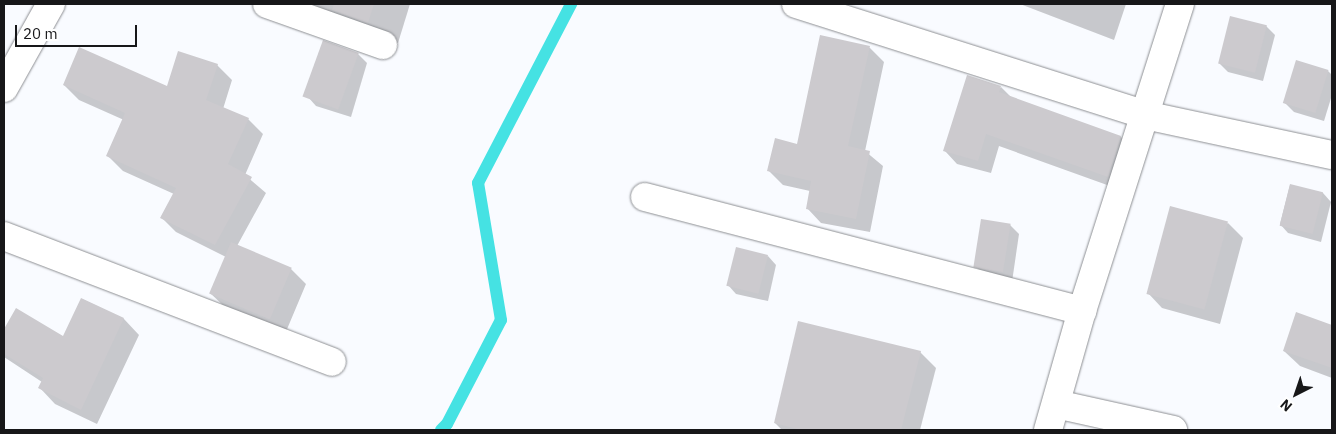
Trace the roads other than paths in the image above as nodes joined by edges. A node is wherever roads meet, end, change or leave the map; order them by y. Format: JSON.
{"nodes":[{"id":1,"x":51,"y":4,"type":"edge"},
{"id":2,"x":267,"y":4,"type":"edge"},
{"id":3,"x":796,"y":4,"type":"edge"},
{"id":4,"x":1180,"y":4,"type":"edge"},
{"id":5,"x":383,"y":46,"type":"dead end"},
{"id":6,"x":4,"y":88,"type":"edge"},
{"id":7,"x":1145,"y":115,"type":"junction"},
{"id":8,"x":1332,"y":155,"type":"edge"},
{"id":9,"x":644,"y":197,"type":"dead end"},
{"id":10,"x":4,"y":236,"type":"edge"},
{"id":11,"x":1082,"y":311,"type":"junction"},
{"id":12,"x":332,"y":362,"type":"dead end"},
{"id":13,"x":1056,"y":404,"type":"junction"},
{"id":14,"x":1048,"y":430,"type":"edge"},
{"id":15,"x":1173,"y":430,"type":"edge"}],
"edges":[{"from":1,"to":6,"type":"street"},
{"from":2,"to":5,"type":"street"},
{"from":3,"to":7,"type":"street"},
{"from":4,"to":7,"type":"street"},
{"from":7,"to":8,"type":"street"},
{"from":7,"to":11,"type":"street"},
{"from":9,"to":11,"type":"street"},
{"from":10,"to":12,"type":"street"},
{"from":11,"to":13,"type":"street"},
{"from":13,"to":14,"type":"street"},
{"from":13,"to":15,"type":"street"}]}
